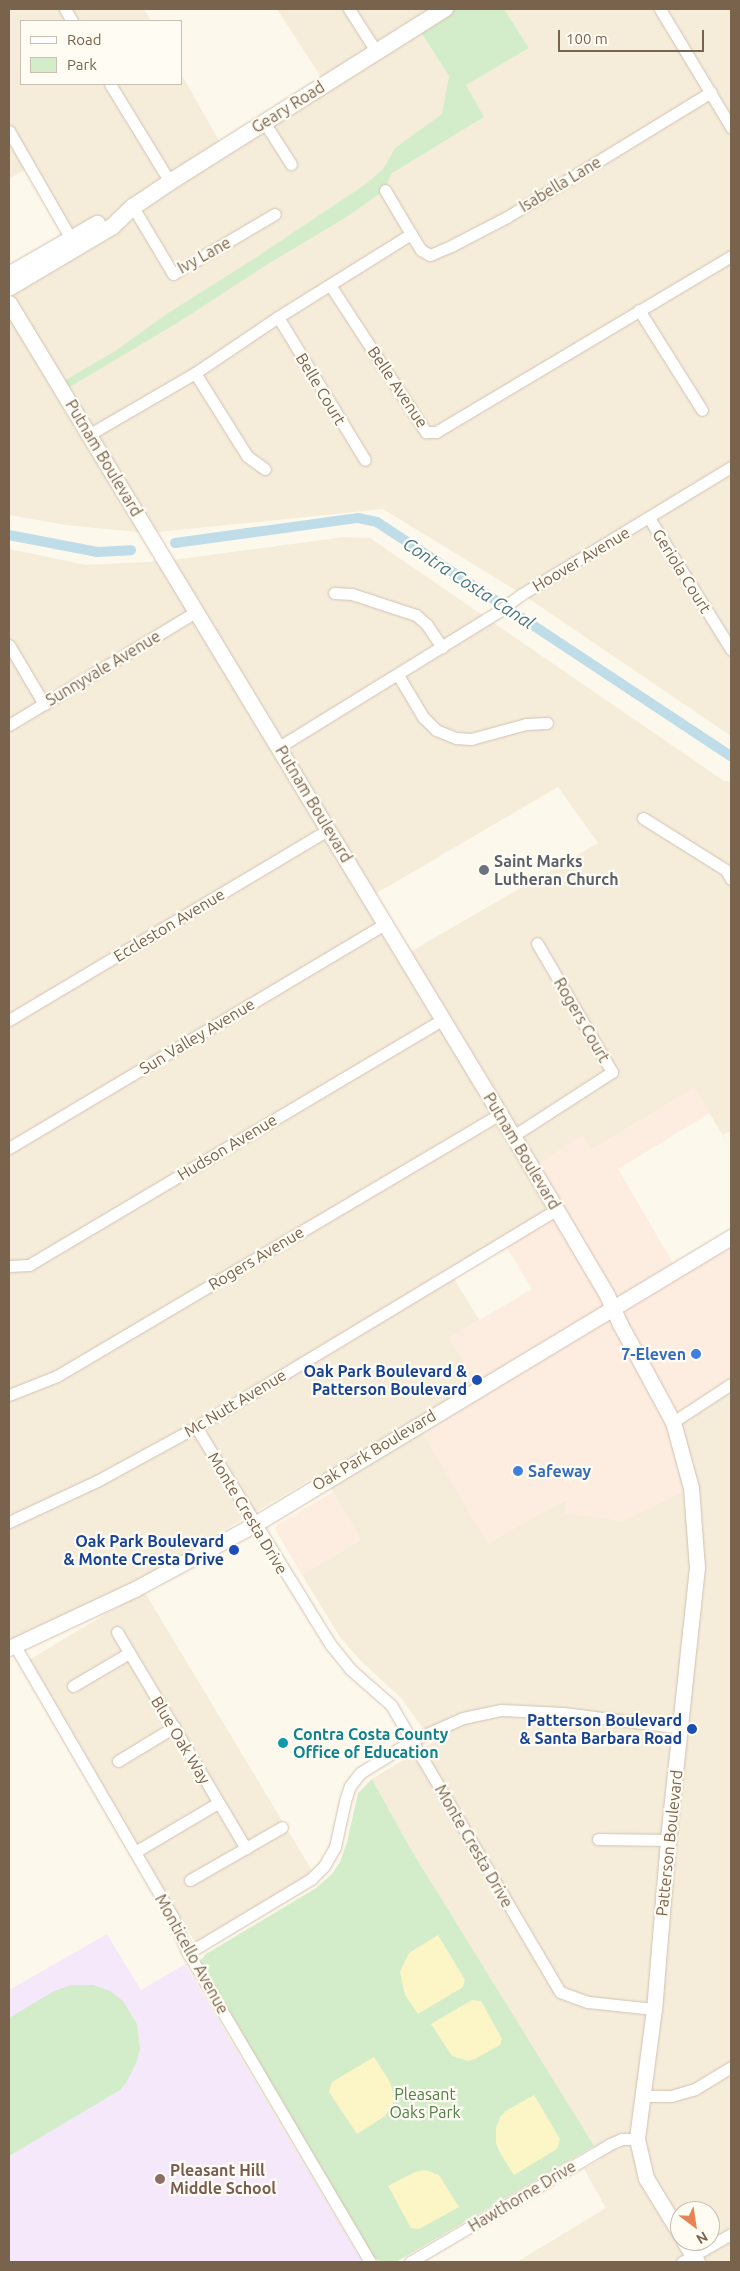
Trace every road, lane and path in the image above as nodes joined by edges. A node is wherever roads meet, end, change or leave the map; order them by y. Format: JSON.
{"nodes":[{"id":1,"x":64,"y":9,"type":"edge"},
{"id":2,"x":349,"y":9,"type":"edge"},
{"id":3,"x":445,"y":9,"type":"edge"},
{"id":4,"x":660,"y":9,"type":"edge"},
{"id":5,"x":71,"y":20,"type":"edge"},
{"id":6,"x":376,"y":52,"type":"junction"},
{"id":7,"x":111,"y":85,"type":"edge"},
{"id":8,"x":711,"y":92,"type":"junction"},
{"id":9,"x":264,"y":122,"type":"junction"},
{"id":10,"x":731,"y":127,"type":"edge"},
{"id":11,"x":9,"y":131,"type":"edge"},
{"id":12,"x":291,"y":164,"type":"dead end"},
{"id":13,"x":170,"y":182,"type":"junction"},
{"id":14,"x":385,"y":190,"type":"dead end"},
{"id":15,"x":133,"y":207,"type":"junction"},
{"id":16,"x":275,"y":214,"type":"dead end"},
{"id":17,"x":411,"y":234,"type":"junction"},
{"id":18,"x":70,"y":237,"type":"junction"},
{"id":19,"x":731,"y":256,"type":"edge"},
{"id":20,"x":9,"y":275,"type":"edge"},
{"id":21,"x":330,"y":285,"type":"junction"},
{"id":22,"x":9,"y":288,"type":"edge"},
{"id":23,"x":9,"y":303,"type":"edge"},
{"id":24,"x":639,"y":310,"type":"junction"},
{"id":25,"x":278,"y":317,"type":"junction"},
{"id":26,"x":195,"y":373,"type":"junction"},
{"id":27,"x":702,"y":410,"type":"dead end"},
{"id":28,"x":90,"y":434,"type":"junction"},
{"id":29,"x":365,"y":460,"type":"dead end"},
{"id":30,"x":731,"y":468,"type":"edge"},
{"id":31,"x":265,"y":469,"type":"dead end"},
{"id":32,"x":648,"y":518,"type":"junction"},
{"id":33,"x":334,"y":593,"type":"dead end"},
{"id":34,"x":197,"y":611,"type":"junction"},
{"id":35,"x":9,"y":645,"type":"edge"},
{"id":36,"x":442,"y":647,"type":"junction"},
{"id":37,"x":731,"y":649,"type":"edge"},
{"id":38,"x":398,"y":674,"type":"junction"},
{"id":39,"x":44,"y":704,"type":"junction"},
{"id":40,"x":547,"y":724,"type":"dead end"},
{"id":41,"x":9,"y":725,"type":"edge"},
{"id":42,"x":279,"y":747,"type":"junction"},
{"id":43,"x":643,"y":818,"type":"dead end"},
{"id":44,"x":329,"y":829,"type":"junction"},
{"id":45,"x":731,"y":879,"type":"edge"},
{"id":46,"x":385,"y":924,"type":"junction"},
{"id":47,"x":537,"y":943,"type":"dead end"},
{"id":48,"x":443,"y":1019,"type":"junction"},
{"id":49,"x":9,"y":1020,"type":"edge"},
{"id":50,"x":500,"y":1114,"type":"junction"},
{"id":51,"x":513,"y":1136,"type":"junction"},
{"id":52,"x":9,"y":1148,"type":"edge"},
{"id":53,"x":557,"y":1209,"type":"junction"},
{"id":54,"x":731,"y":1237,"type":"edge"},
{"id":55,"x":9,"y":1266,"type":"edge"},
{"id":56,"x":614,"y":1309,"type":"junction"},
{"id":57,"x":731,"y":1384,"type":"edge"},
{"id":58,"x":9,"y":1395,"type":"edge"},
{"id":59,"x":673,"y":1422,"type":"junction"},
{"id":60,"x":196,"y":1427,"type":"junction"},
{"id":61,"x":9,"y":1522,"type":"edge"},
{"id":62,"x":255,"y":1524,"type":"junction"},
{"id":63,"x":117,"y":1632,"type":"dead end"},
{"id":64,"x":12,"y":1647,"type":"edge"},
{"id":65,"x":129,"y":1653,"type":"junction"},
{"id":66,"x":73,"y":1686,"type":"dead end"},
{"id":67,"x":174,"y":1727,"type":"junction"},
{"id":68,"x":681,"y":1728,"type":"junction"},
{"id":69,"x":413,"y":1740,"type":"junction"},
{"id":70,"x":118,"y":1761,"type":"dead end"},
{"id":71,"x":218,"y":1803,"type":"junction"},
{"id":72,"x":282,"y":1827,"type":"dead end"},
{"id":73,"x":598,"y":1839,"type":"dead end"},
{"id":74,"x":668,"y":1840,"type":"junction"},
{"id":75,"x":246,"y":1848,"type":"junction"},
{"id":76,"x":135,"y":1852,"type":"junction"},
{"id":77,"x":190,"y":1880,"type":"dead end"},
{"id":78,"x":188,"y":1953,"type":"junction"},
{"id":79,"x":654,"y":2009,"type":"junction"},
{"id":80,"x":731,"y":2067,"type":"edge"},
{"id":81,"x":643,"y":2096,"type":"junction"},
{"id":82,"x":637,"y":2139,"type":"junction"},
{"id":83,"x":670,"y":2218,"type":"edge"},
{"id":84,"x":731,"y":2234,"type":"edge"},
{"id":85,"x":691,"y":2260,"type":"edge"},
{"id":86,"x":370,"y":2262,"type":"edge"},
{"id":87,"x":410,"y":2262,"type":"edge"}],
"edges":[{"from":1,"to":5,"type":"street"},
{"from":2,"to":6,"type":"street"},
{"from":3,"to":6,"type":"main road","name":"Geary Road"},
{"from":4,"to":8,"type":"street"},
{"from":6,"to":9,"type":"main road","name":"Geary Road"},
{"from":7,"to":13,"type":"street"},
{"from":8,"to":10,"type":"street"},
{"from":8,"to":17,"type":"street","name":"Isabella Lane"},
{"from":9,"to":12,"type":"street"},
{"from":9,"to":13,"type":"main road","name":"Geary Road"},
{"from":11,"to":18,"type":"street"},
{"from":13,"to":15,"type":"main road","name":"Geary Road"},
{"from":14,"to":17,"type":"street"},
{"from":15,"to":16,"type":"street","name":"Ivy Lane"},
{"from":15,"to":18,"type":"main road","name":"Geary Road"},
{"from":15,"to":22,"type":"main road","name":"Geary Road"},
{"from":17,"to":21,"type":"street"},
{"from":18,"to":20,"type":"main road","name":"Geary Road"},
{"from":19,"to":24,"type":"street","name":"Belle Avenue"},
{"from":21,"to":24,"type":"street","name":"Belle Avenue"},
{"from":21,"to":25,"type":"street"},
{"from":23,"to":28,"type":"street","name":"Putnam Boulevard"},
{"from":24,"to":27,"type":"street"},
{"from":25,"to":26,"type":"street"},
{"from":25,"to":29,"type":"street","name":"Belle Court"},
{"from":26,"to":28,"type":"street"},
{"from":26,"to":31,"type":"street"},
{"from":28,"to":34,"type":"street","name":"Putnam Boulevard"},
{"from":30,"to":32,"type":"street","name":"Hoover Avenue"},
{"from":32,"to":36,"type":"street","name":"Hoover Avenue"},
{"from":32,"to":37,"type":"street","name":"Geriola Court"},
{"from":33,"to":36,"type":"street"},
{"from":34,"to":39,"type":"street","name":"Sunnyvale Avenue"},
{"from":34,"to":42,"type":"street","name":"Putnam Boulevard"},
{"from":35,"to":39,"type":"street"},
{"from":36,"to":38,"type":"street","name":"Hoover Avenue"},
{"from":38,"to":40,"type":"street"},
{"from":38,"to":42,"type":"street","name":"Hoover Avenue"},
{"from":39,"to":41,"type":"street","name":"Sunnyvale Avenue"},
{"from":42,"to":44,"type":"street","name":"Putnam Boulevard"},
{"from":43,"to":45,"type":"street"},
{"from":44,"to":46,"type":"street","name":"Putnam Boulevard"},
{"from":44,"to":49,"type":"street","name":"Eccleston Avenue"},
{"from":46,"to":48,"type":"street","name":"Putnam Boulevard"},
{"from":46,"to":52,"type":"street","name":"Sun Valley Avenue"},
{"from":47,"to":51,"type":"street","name":"Rogers Court"},
{"from":48,"to":50,"type":"street","name":"Putnam Boulevard"},
{"from":48,"to":55,"type":"street","name":"Hudson Avenue"},
{"from":50,"to":51,"type":"street","name":"Putnam Boulevard"},
{"from":50,"to":58,"type":"street","name":"Rogers Avenue"},
{"from":51,"to":53,"type":"street","name":"Putnam Boulevard"},
{"from":53,"to":56,"type":"street","name":"Putnam Boulevard"},
{"from":53,"to":60,"type":"street","name":"Mc Nutt Avenue"},
{"from":54,"to":56,"type":"street","name":"Oak Park Boulevard"},
{"from":56,"to":59,"type":"street","name":"Patterson Boulevard"},
{"from":56,"to":62,"type":"street","name":"Oak Park Boulevard"},
{"from":57,"to":59,"type":"street"},
{"from":59,"to":68,"type":"street","name":"Patterson Boulevard"},
{"from":60,"to":61,"type":"street","name":"Mc Nutt Avenue"},
{"from":60,"to":62,"type":"street","name":"Monte Cresta Drive"},
{"from":62,"to":64,"type":"street","name":"Oak Park Boulevard"},
{"from":62,"to":69,"type":"street","name":"Monte Cresta Drive"},
{"from":63,"to":65,"type":"street","name":"Blue Oak Way"},
{"from":64,"to":76,"type":"street","name":"Monticello Avenue"},
{"from":65,"to":66,"type":"street"},
{"from":65,"to":67,"type":"street","name":"Blue Oak Way"},
{"from":67,"to":70,"type":"street"},
{"from":67,"to":71,"type":"street","name":"Blue Oak Way"},
{"from":68,"to":69,"type":"street"},
{"from":68,"to":74,"type":"street","name":"Patterson Boulevard"},
{"from":69,"to":78,"type":"street"},
{"from":69,"to":79,"type":"street","name":"Monte Cresta Drive"},
{"from":71,"to":75,"type":"street","name":"Blue Oak Way"},
{"from":71,"to":76,"type":"street"},
{"from":72,"to":75,"type":"street"},
{"from":73,"to":74,"type":"street"},
{"from":74,"to":79,"type":"street","name":"Patterson Boulevard"},
{"from":75,"to":77,"type":"street"},
{"from":76,"to":78,"type":"street","name":"Monticello Avenue"},
{"from":78,"to":86,"type":"street","name":"Monticello Avenue"},
{"from":79,"to":81,"type":"street","name":"Patterson Boulevard"},
{"from":80,"to":81,"type":"street"},
{"from":81,"to":82,"type":"street","name":"Patterson Boulevard"},
{"from":82,"to":83,"type":"street","name":"Patterson Boulevard"},
{"from":82,"to":87,"type":"street","name":"Hawthorne Drive"},
{"from":84,"to":85,"type":"street"}]}
